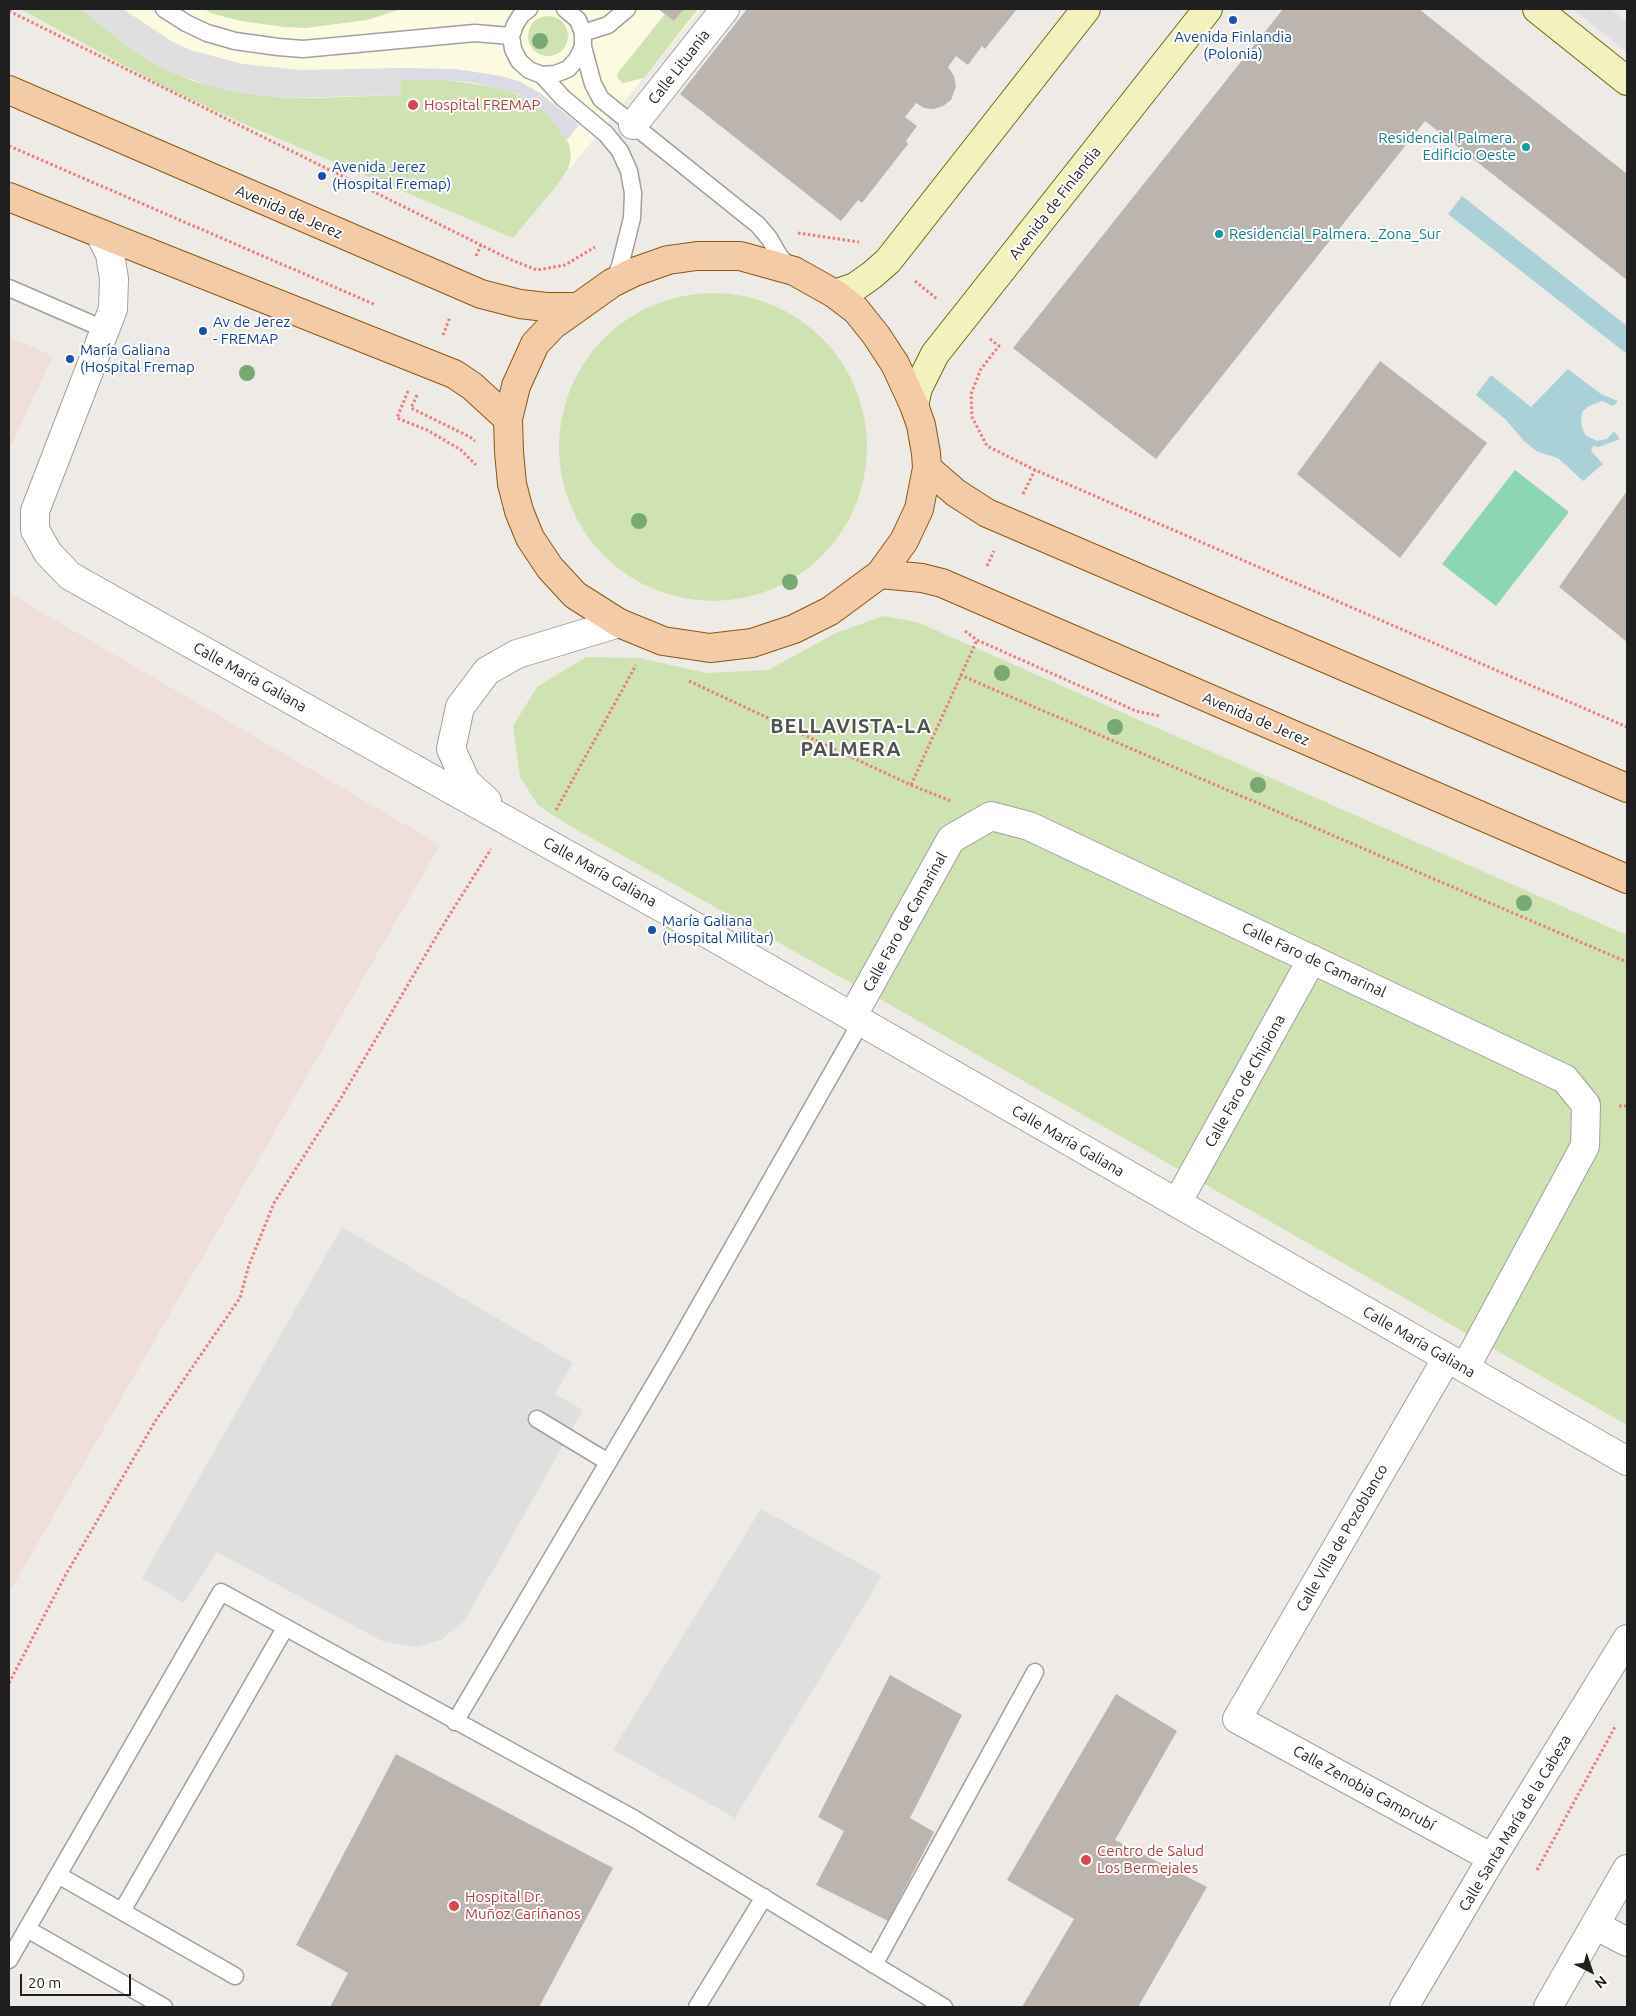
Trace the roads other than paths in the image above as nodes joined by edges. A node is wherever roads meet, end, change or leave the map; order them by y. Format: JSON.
{"nodes":[{"id":1,"x":164,"y":9,"type":"edge"},
{"id":2,"x":529,"y":9,"type":"edge"},
{"id":3,"x":565,"y":9,"type":"edge"},
{"id":4,"x":626,"y":9,"type":"edge"},
{"id":5,"x":725,"y":9,"type":"edge"},
{"id":6,"x":1086,"y":9,"type":"edge"},
{"id":7,"x":1208,"y":9,"type":"edge"},
{"id":8,"x":1537,"y":9,"type":"edge"},
{"id":9,"x":512,"y":36,"type":"junction"},
{"id":10,"x":583,"y":40,"type":"junction"},
{"id":11,"x":542,"y":75,"type":"junction"},
{"id":12,"x":1627,"y":81,"type":"edge"},
{"id":13,"x":9,"y":90,"type":"edge"},
{"id":14,"x":633,"y":125,"type":"junction"},
{"id":15,"x":9,"y":197,"type":"edge"},
{"id":16,"x":100,"y":234,"type":"junction"},
{"id":17,"x":794,"y":271,"type":"junction"},
{"id":18,"x":612,"y":283,"type":"junction"},
{"id":19,"x":9,"y":288,"type":"edge"},
{"id":20,"x":836,"y":294,"type":"junction"},
{"id":21,"x":577,"y":307,"type":"junction"},
{"id":22,"x":106,"y":330,"type":"junction"},
{"id":23,"x":914,"y":405,"type":"junction"},
{"id":24,"x":508,"y":419,"type":"junction"},
{"id":25,"x":927,"y":468,"type":"junction"},
{"id":26,"x":880,"y":574,"type":"junction"},
{"id":27,"x":619,"y":623,"type":"junction"},
{"id":28,"x":1627,"y":788,"type":"edge"},
{"id":29,"x":508,"y":820,"type":"junction"},
{"id":30,"x":1627,"y":879,"type":"edge"},
{"id":31,"x":1312,"y":959,"type":"junction"},
{"id":32,"x":856,"y":1020,"type":"junction"},
{"id":33,"x":1177,"y":1203,"type":"junction"},
{"id":34,"x":1456,"y":1363,"type":"junction"},
{"id":35,"x":537,"y":1419,"type":"dead end"},
{"id":36,"x":608,"y":1462,"type":"junction"},
{"id":37,"x":1627,"y":1462,"type":"edge"},
{"id":38,"x":285,"y":1628,"type":"junction"},
{"id":39,"x":1627,"y":1639,"type":"edge"},
{"id":40,"x":1036,"y":1672,"type":"dead end"},
{"id":41,"x":1237,"y":1719,"type":"joint"},
{"id":42,"x":456,"y":1722,"type":"junction"},
{"id":43,"x":1492,"y":1858,"type":"junction"},
{"id":44,"x":1627,"y":1869,"type":"edge"},
{"id":45,"x":58,"y":1875,"type":"junction"},
{"id":46,"x":764,"y":1898,"type":"junction"},
{"id":47,"x":122,"y":1912,"type":"junction"},
{"id":48,"x":1596,"y":1925,"type":"junction"},
{"id":49,"x":27,"y":1929,"type":"junction"},
{"id":50,"x":1627,"y":1942,"type":"edge"},
{"id":51,"x":9,"y":1960,"type":"edge"},
{"id":52,"x":874,"y":1965,"type":"junction"},
{"id":53,"x":235,"y":1976,"type":"dead end"},
{"id":54,"x":164,"y":2007,"type":"edge"},
{"id":55,"x":697,"y":2007,"type":"edge"},
{"id":56,"x":944,"y":2007,"type":"edge"},
{"id":57,"x":1404,"y":2007,"type":"edge"},
{"id":58,"x":1548,"y":2007,"type":"edge"}],
"edges":[{"from":1,"to":9,"type":"lane"},
{"from":2,"to":9,"type":"lane"},
{"from":3,"to":10,"type":"lane"},
{"from":4,"to":10,"type":"lane"},
{"from":5,"to":14,"type":"street","name":"Calle Lituania"},
{"from":6,"to":20,"type":"main road"},
{"from":7,"to":23,"type":"main road","name":"Avenida de Finlandia"},
{"from":8,"to":12,"type":"main road"},
{"from":9,"to":11,"type":"lane"},
{"from":10,"to":11,"type":"lane"},
{"from":10,"to":14,"type":"lane"},
{"from":11,"to":18,"type":"lane"},
{"from":13,"to":21,"type":"main road","name":"Avenida de Jerez"},
{"from":14,"to":17,"type":"lane"},
{"from":15,"to":16,"type":"main road"},
{"from":16,"to":22,"type":"street"},
{"from":16,"to":24,"type":"main road"},
{"from":17,"to":18,"type":"main road"},
{"from":17,"to":20,"type":"main road"},
{"from":18,"to":21,"type":"main road"},
{"from":19,"to":22,"type":"lane"},
{"from":20,"to":23,"type":"main road"},
{"from":21,"to":24,"type":"main road"},
{"from":22,"to":29,"type":"street","name":"Calle María Galiana"},
{"from":23,"to":25,"type":"main road"},
{"from":24,"to":27,"type":"main road"},
{"from":25,"to":26,"type":"main road"},
{"from":25,"to":28,"type":"main road"},
{"from":26,"to":27,"type":"main road"},
{"from":26,"to":30,"type":"main road","name":"Avenida de Jerez"},
{"from":27,"to":29,"type":"street","name":"Calle María Galiana"},
{"from":29,"to":32,"type":"street","name":"Calle María Galiana"},
{"from":31,"to":32,"type":"street","name":"Calle Faro de Camarinal"},
{"from":31,"to":33,"type":"street","name":"Calle Faro de Chipiona"},
{"from":31,"to":34,"type":"street","name":"Calle Faro de Camarinal"},
{"from":32,"to":33,"type":"street","name":"Calle María Galiana"},
{"from":32,"to":36,"type":"lane"},
{"from":33,"to":34,"type":"street","name":"Calle María Galiana"},
{"from":34,"to":37,"type":"street","name":"Calle María Galiana"},
{"from":34,"to":41,"type":"street","name":"Calle Villa de Pozoblanco"},
{"from":35,"to":36,"type":"lane"},
{"from":36,"to":42,"type":"lane"},
{"from":38,"to":42,"type":"lane"},
{"from":38,"to":45,"type":"lane"},
{"from":38,"to":47,"type":"lane"},
{"from":39,"to":43,"type":"street","name":"Calle Santa María de la Cabeza"},
{"from":40,"to":52,"type":"lane"},
{"from":41,"to":43,"type":"street","name":"Calle Zenobia Camprubí"},
{"from":42,"to":46,"type":"lane"},
{"from":43,"to":57,"type":"street","name":"Calle Santa María de la Cabeza"},
{"from":44,"to":48,"type":"street"},
{"from":45,"to":47,"type":"lane"},
{"from":45,"to":49,"type":"lane"},
{"from":46,"to":52,"type":"lane"},
{"from":46,"to":55,"type":"lane"},
{"from":47,"to":53,"type":"lane"},
{"from":48,"to":50,"type":"street"},
{"from":48,"to":58,"type":"street"},
{"from":49,"to":51,"type":"lane"},
{"from":49,"to":54,"type":"lane"},
{"from":52,"to":56,"type":"lane"}]}
